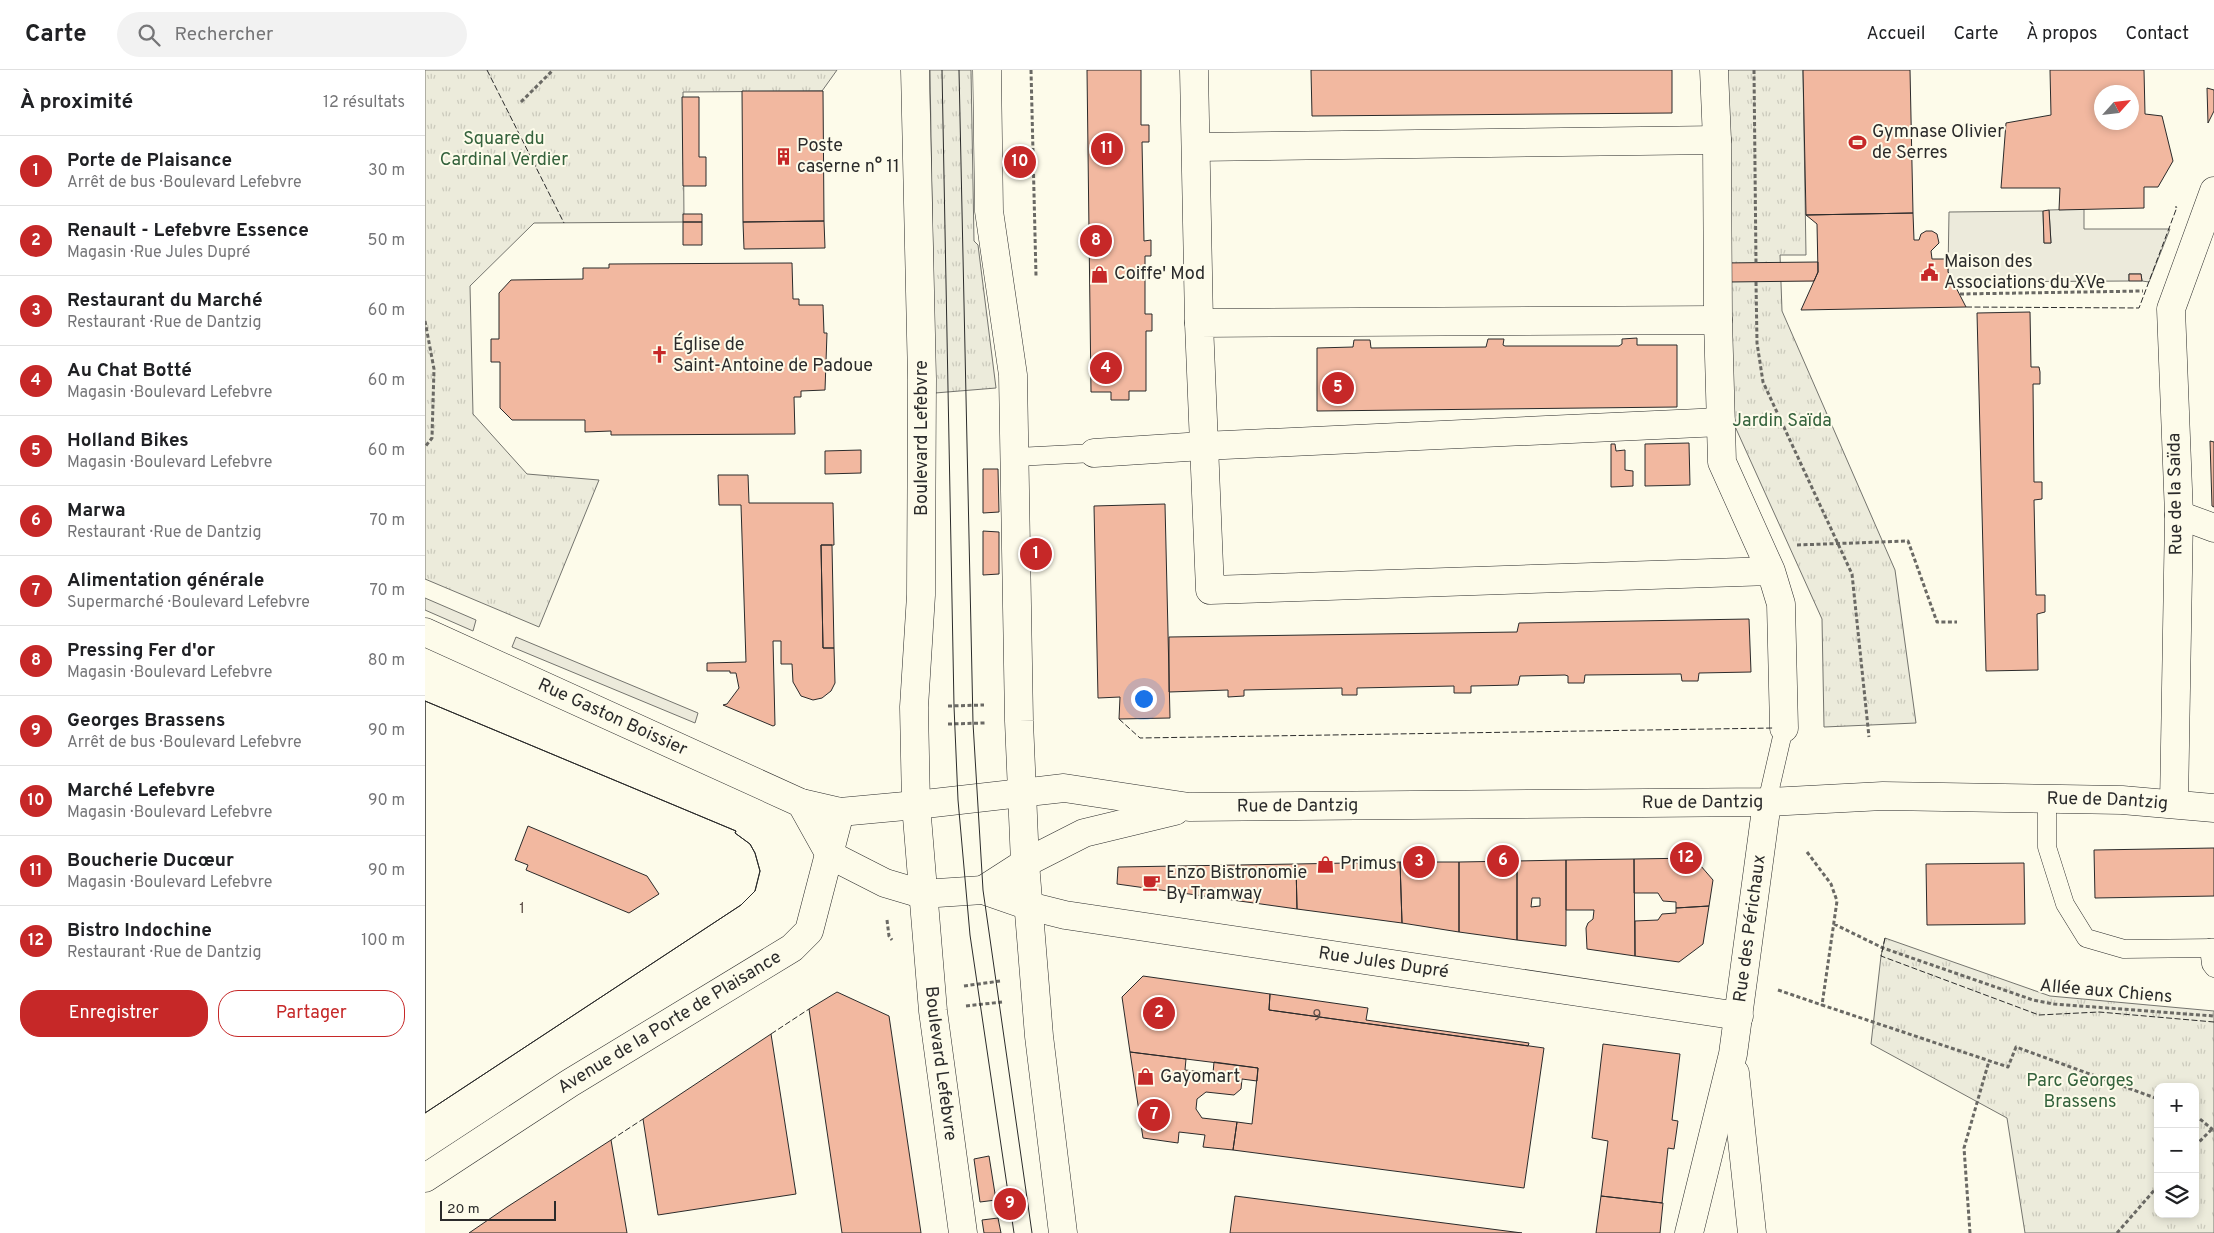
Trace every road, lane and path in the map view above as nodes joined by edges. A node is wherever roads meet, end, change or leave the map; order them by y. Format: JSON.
{"nodes":[{"id":1,"x":553,"y":70,"type":"edge"},
{"id":2,"x":915,"y":70,"type":"edge"},
{"id":3,"x":987,"y":70,"type":"edge"},
{"id":4,"x":1195,"y":70,"type":"edge"},
{"id":5,"x":1714,"y":70,"type":"edge"},
{"id":6,"x":1753,"y":70,"type":"edge"},
{"id":7,"x":521,"y":102,"type":"dead end"},
{"id":8,"x":1717,"y":140,"type":"junction"},
{"id":9,"x":1197,"y":147,"type":"junction"},
{"id":10,"x":2214,"y":191,"type":"edge"},
{"id":11,"x":1756,"y":263,"type":"dead end"},
{"id":12,"x":1757,"y":282,"type":"dead end"},
{"id":13,"x":2146,"y":291,"type":"dead end"},
{"id":14,"x":1960,"y":294,"type":"dead end"},
{"id":15,"x":1718,"y":320,"type":"junction"},
{"id":16,"x":425,"y":321,"type":"edge"},
{"id":17,"x":1199,"y":323,"type":"junction"},
{"id":18,"x":1721,"y":422,"type":"junction"},
{"id":19,"x":1203,"y":446,"type":"junction"},
{"id":20,"x":425,"y":447,"type":"edge"},
{"id":21,"x":1095,"y":453,"type":"joint"},
{"id":22,"x":1014,"y":457,"type":"junction"},
{"id":23,"x":2179,"y":515,"type":"junction"},
{"id":24,"x":2214,"y":528,"type":"edge"},
{"id":25,"x":1838,"y":543,"type":"junction"},
{"id":26,"x":1761,"y":546,"type":"junction"},
{"id":27,"x":1771,"y":571,"type":"junction"},
{"id":28,"x":1957,"y":622,"type":"dead end"},
{"id":29,"x":425,"y":632,"type":"edge"},
{"id":30,"x":991,"y":705,"type":"dead end"},
{"id":31,"x":946,"y":706,"type":"dead end"},
{"id":32,"x":1019,"y":721,"type":"junction"},
{"id":33,"x":915,"y":725,"type":"junction"},
{"id":34,"x":1784,"y":728,"type":"joint"},
{"id":35,"x":1869,"y":737,"type":"dead end"},
{"id":36,"x":1021,"y":792,"type":"junction"},
{"id":37,"x":2047,"y":799,"type":"junction"},
{"id":38,"x":1767,"y":802,"type":"junction"},
{"id":39,"x":801,"y":803,"type":"junction"},
{"id":40,"x":2174,"y":804,"type":"junction"},
{"id":41,"x":916,"y":805,"type":"junction"},
{"id":42,"x":1189,"y":807,"type":"junction"},
{"id":43,"x":2214,"y":808,"type":"edge"},
{"id":44,"x":840,"y":812,"type":"junction"},
{"id":45,"x":1807,"y":852,"type":"dead end"},
{"id":46,"x":830,"y":855,"type":"junction"},
{"id":47,"x":1025,"y":862,"type":"junction"},
{"id":48,"x":983,"y":890,"type":"junction"},
{"id":49,"x":922,"y":894,"type":"junction"},
{"id":50,"x":1029,"y":906,"type":"junction"},
{"id":51,"x":1834,"y":924,"type":"junction"},
{"id":52,"x":2211,"y":948,"type":"edge"},
{"id":53,"x":2214,"y":968,"type":"edge"},
{"id":54,"x":1035,"y":976,"type":"junction"},
{"id":55,"x":1778,"y":990,"type":"dead end"},
{"id":56,"x":931,"y":991,"type":"junction"},
{"id":57,"x":1006,"y":1001,"type":"dead end"},
{"id":58,"x":1822,"y":1005,"type":"junction"},
{"id":59,"x":960,"y":1007,"type":"dead end"},
{"id":60,"x":1739,"y":1016,"type":"junction"},
{"id":61,"x":2214,"y":1016,"type":"edge"},
{"id":62,"x":1733,"y":1054,"type":"junction"},
{"id":63,"x":1989,"y":1061,"type":"junction"},
{"id":64,"x":2154,"y":1098,"type":"edge"},
{"id":65,"x":2199,"y":1118,"type":"edge"},
{"id":66,"x":2213,"y":1129,"type":"edge"},
{"id":67,"x":2199,"y":1142,"type":"edge"},
{"id":68,"x":425,"y":1178,"type":"edge"},
{"id":69,"x":2154,"y":1190,"type":"edge"},
{"id":70,"x":963,"y":1233,"type":"edge"},
{"id":71,"x":1063,"y":1233,"type":"edge"},
{"id":72,"x":1689,"y":1233,"type":"edge"},
{"id":73,"x":1752,"y":1233,"type":"edge"},
{"id":74,"x":1970,"y":1233,"type":"edge"},
{"id":75,"x":2117,"y":1233,"type":"edge"}],
"edges":[{"from":1,"to":7,"type":"path"},
{"from":2,"to":33,"type":"street","name":"Boulevard Lefebvre"},
{"from":3,"to":22,"type":"street"},
{"from":4,"to":9,"type":"street"},
{"from":5,"to":8,"type":"street"},
{"from":6,"to":11,"type":"path"},
{"from":8,"to":9,"type":"street"},
{"from":8,"to":15,"type":"street"},
{"from":9,"to":17,"type":"street"},
{"from":10,"to":23,"type":"street","name":"Rue de la Saïda"},
{"from":12,"to":25,"type":"path"},
{"from":13,"to":14,"type":"path"},
{"from":15,"to":17,"type":"street"},
{"from":15,"to":18,"type":"street"},
{"from":16,"to":20,"type":"path"},
{"from":17,"to":19,"type":"street"},
{"from":18,"to":19,"type":"street"},
{"from":18,"to":26,"type":"street"},
{"from":19,"to":21,"type":"street"},
{"from":19,"to":27,"type":"street"},
{"from":21,"to":22,"type":"lane"},
{"from":22,"to":32,"type":"street"},
{"from":23,"to":24,"type":"street"},
{"from":23,"to":40,"type":"street","name":"Rue de la Saïda"},
{"from":25,"to":26,"type":"path"},
{"from":25,"to":28,"type":"path"},
{"from":25,"to":35,"type":"path"},
{"from":26,"to":27,"type":"street"},
{"from":27,"to":34,"type":"street"},
{"from":29,"to":39,"type":"street","name":"Rue Gaston Boissier"},
{"from":30,"to":31,"type":"path"},
{"from":32,"to":33,"type":"path"},
{"from":32,"to":36,"type":"street"},
{"from":33,"to":41,"type":"street","name":"Boulevard Lefebvre"},
{"from":34,"to":38,"type":"lane"},
{"from":36,"to":41,"type":"street"},
{"from":36,"to":42,"type":"street","name":"Rue de Dantzig"},
{"from":36,"to":47,"type":"street"},
{"from":37,"to":38,"type":"street","name":"Rue de Dantzig"},
{"from":37,"to":40,"type":"street","name":"Rue de Dantzig"},
{"from":37,"to":52,"type":"lane"},
{"from":38,"to":42,"type":"street","name":"Rue de Dantzig"},
{"from":38,"to":60,"type":"street","name":"Rue des Périchaux"},
{"from":39,"to":44,"type":"street","name":"Rue Gaston Boissier"},
{"from":39,"to":46,"type":"street"},
{"from":40,"to":43,"type":"street","name":"Rue de Dantzig"},
{"from":41,"to":44,"type":"street","name":"Rue Gaston Boissier"},
{"from":41,"to":49,"type":"street","name":"Boulevard Lefebvre"},
{"from":42,"to":47,"type":"street","name":"Rue de Dantzig"},
{"from":44,"to":46,"type":"street","name":"Avenue de la Porte de Plaisance"},
{"from":45,"to":51,"type":"path"},
{"from":46,"to":49,"type":"street"},
{"from":46,"to":68,"type":"street","name":"Avenue de la Porte de Plaisance"},
{"from":47,"to":48,"type":"street","name":"Rue de Dantzig"},
{"from":47,"to":50,"type":"street"},
{"from":48,"to":49,"type":"street"},
{"from":48,"to":50,"type":"street"},
{"from":49,"to":56,"type":"street","name":"Boulevard Lefebvre"},
{"from":50,"to":54,"type":"street"},
{"from":50,"to":60,"type":"street","name":"Rue Jules Dupré"},
{"from":51,"to":58,"type":"path"},
{"from":51,"to":61,"type":"path","name":"Allée aux Chiens"},
{"from":52,"to":53,"type":"lane"},
{"from":54,"to":56,"type":"path"},
{"from":54,"to":71,"type":"street"},
{"from":55,"to":58,"type":"path"},
{"from":56,"to":70,"type":"street","name":"Boulevard Lefebvre"},
{"from":57,"to":59,"type":"path"},
{"from":58,"to":63,"type":"path"},
{"from":60,"to":62,"type":"street","name":"Rue des Périchaux"},
{"from":62,"to":72,"type":"street","name":"Rue des Périchaux"},
{"from":62,"to":73,"type":"street","name":"Rue des Périchaux"},
{"from":63,"to":64,"type":"path"},
{"from":63,"to":74,"type":"path"},
{"from":65,"to":66,"type":"path"},
{"from":66,"to":67,"type":"path"},
{"from":69,"to":75,"type":"path"}]}
